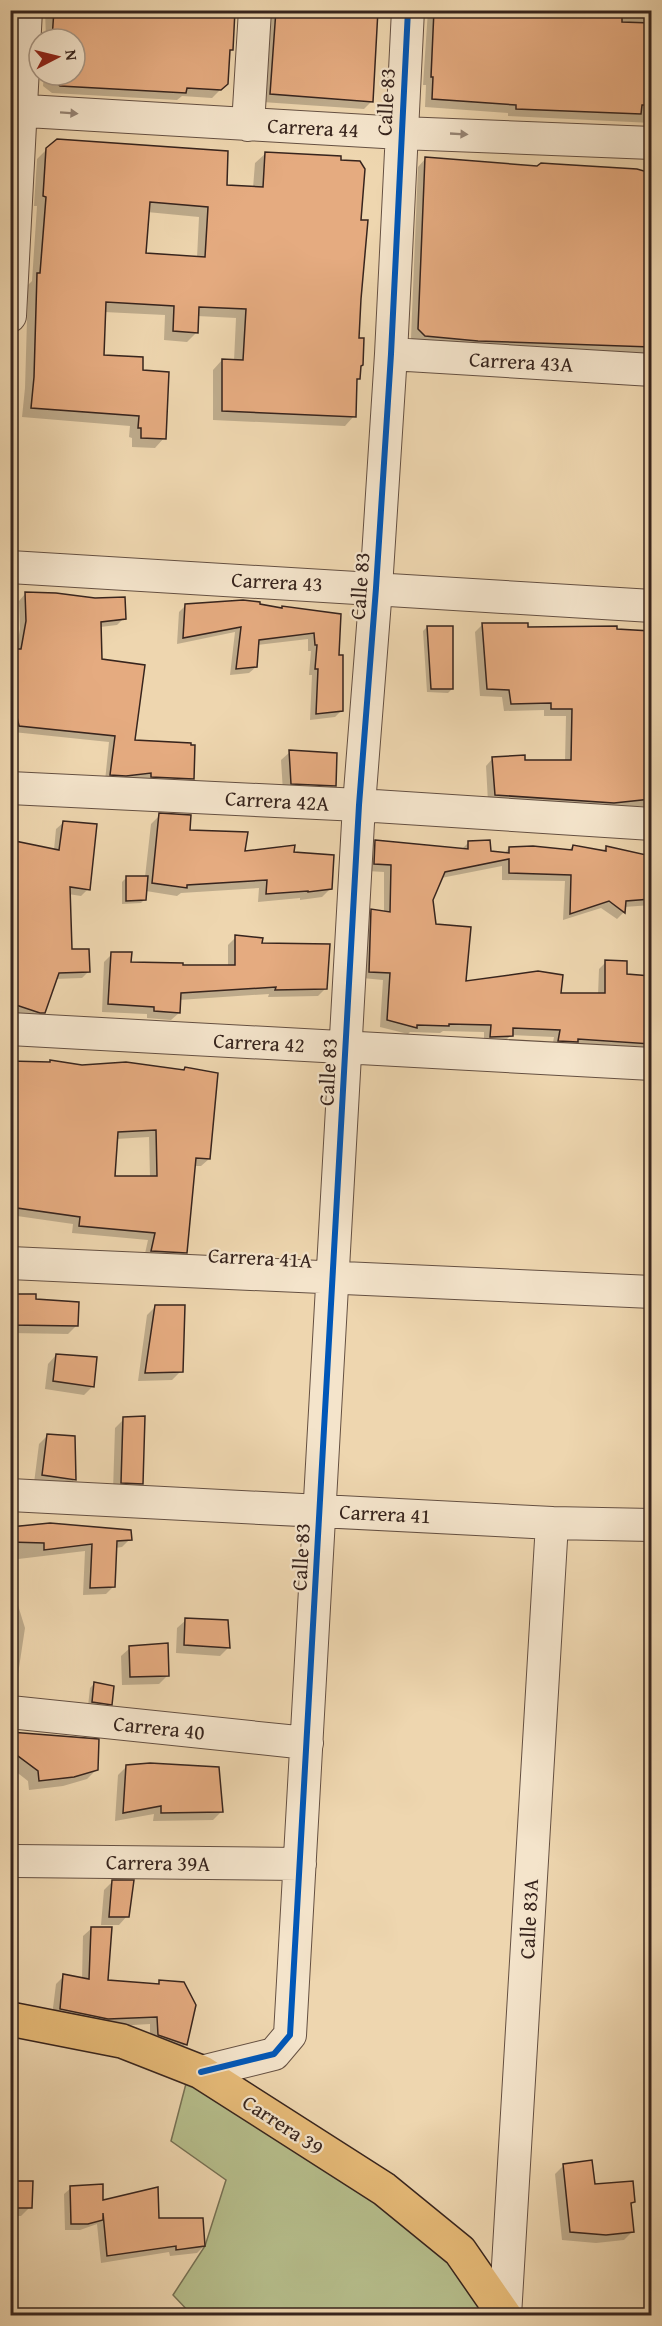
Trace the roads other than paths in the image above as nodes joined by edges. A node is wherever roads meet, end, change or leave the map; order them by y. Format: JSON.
{"nodes":[{"id":1,"x":26,"y":10,"type":"edge"},
{"id":2,"x":255,"y":10,"type":"edge"},
{"id":3,"x":408,"y":10,"type":"edge"},
{"id":4,"x":15,"y":110,"type":"edge"},
{"id":5,"x":248,"y":125,"type":"junction"},
{"id":6,"x":401,"y":133,"type":"junction"},
{"id":7,"x":651,"y":143,"type":"edge"},
{"id":8,"x":10,"y":316,"type":"edge"},
{"id":9,"x":391,"y":354,"type":"junction"},
{"id":10,"x":651,"y":370,"type":"edge"},
{"id":11,"x":10,"y":567,"type":"edge"},
{"id":12,"x":376,"y":588,"type":"junction"},
{"id":13,"x":651,"y":606,"type":"edge"},
{"id":14,"x":10,"y":788,"type":"edge"},
{"id":15,"x":358,"y":805,"type":"junction"},
{"id":16,"x":651,"y":824,"type":"edge"},
{"id":17,"x":10,"y":1029,"type":"edge"},
{"id":18,"x":345,"y":1048,"type":"junction"},
{"id":19,"x":651,"y":1064,"type":"edge"},
{"id":20,"x":10,"y":1263,"type":"edge"},
{"id":21,"x":333,"y":1278,"type":"junction"},
{"id":22,"x":651,"y":1292,"type":"edge"},
{"id":23,"x":10,"y":1495,"type":"edge"},
{"id":24,"x":320,"y":1510,"type":"junction"},
{"id":25,"x":552,"y":1523,"type":"junction"},
{"id":26,"x":651,"y":1526,"type":"edge"},
{"id":27,"x":10,"y":1712,"type":"edge"},
{"id":28,"x":307,"y":1743,"type":"junction"},
{"id":29,"x":15,"y":1861,"type":"dead end"},
{"id":30,"x":300,"y":1864,"type":"junction"},
{"id":31,"x":10,"y":2019,"type":"edge"},
{"id":32,"x":201,"y":2072,"type":"junction"},
{"id":33,"x":505,"y":2316,"type":"edge"}],
"edges":[{"from":1,"to":4,"type":"street"},
{"from":2,"to":5,"type":"street"},
{"from":3,"to":6,"type":"street","name":"Calle 83"},
{"from":4,"to":5,"type":"street","name":"Carrera 44","one_way":true},
{"from":4,"to":8,"type":"street"},
{"from":5,"to":6,"type":"street","name":"Carrera 44"},
{"from":6,"to":7,"type":"street","name":"Carrera 44","one_way":true},
{"from":6,"to":9,"type":"street","name":"Calle 83"},
{"from":9,"to":10,"type":"street","name":"Carrera 43A"},
{"from":9,"to":12,"type":"street","name":"Calle 83"},
{"from":11,"to":12,"type":"street","name":"Carrera 43"},
{"from":12,"to":13,"type":"street","name":"Carrera 43"},
{"from":12,"to":15,"type":"street","name":"Calle 83"},
{"from":14,"to":15,"type":"street","name":"Carrera 42A"},
{"from":15,"to":16,"type":"street","name":"Carrera 42A"},
{"from":15,"to":18,"type":"street","name":"Calle 83"},
{"from":17,"to":18,"type":"street","name":"Carrera 42"},
{"from":18,"to":19,"type":"street","name":"Carrera 42"},
{"from":18,"to":21,"type":"street","name":"Calle 83"},
{"from":20,"to":21,"type":"street","name":"Carrera 41A"},
{"from":21,"to":22,"type":"street","name":"Carrera 41A"},
{"from":21,"to":24,"type":"street","name":"Calle 83"},
{"from":23,"to":24,"type":"street","name":"Carrera 41"},
{"from":24,"to":25,"type":"street","name":"Carrera 41"},
{"from":24,"to":28,"type":"street","name":"Calle 83"},
{"from":25,"to":26,"type":"street","name":"Carrera 41"},
{"from":25,"to":33,"type":"street","name":"Calle 83A"},
{"from":27,"to":28,"type":"street","name":"Carrera 40"},
{"from":28,"to":30,"type":"street","name":"Calle 83"},
{"from":29,"to":30,"type":"street","name":"Carrera 39A"},
{"from":30,"to":32,"type":"street","name":"Calle 83"},
{"from":31,"to":32,"type":"main road","name":"Carrera 39"},
{"from":32,"to":33,"type":"main road","name":"Carrera 39"}]}
